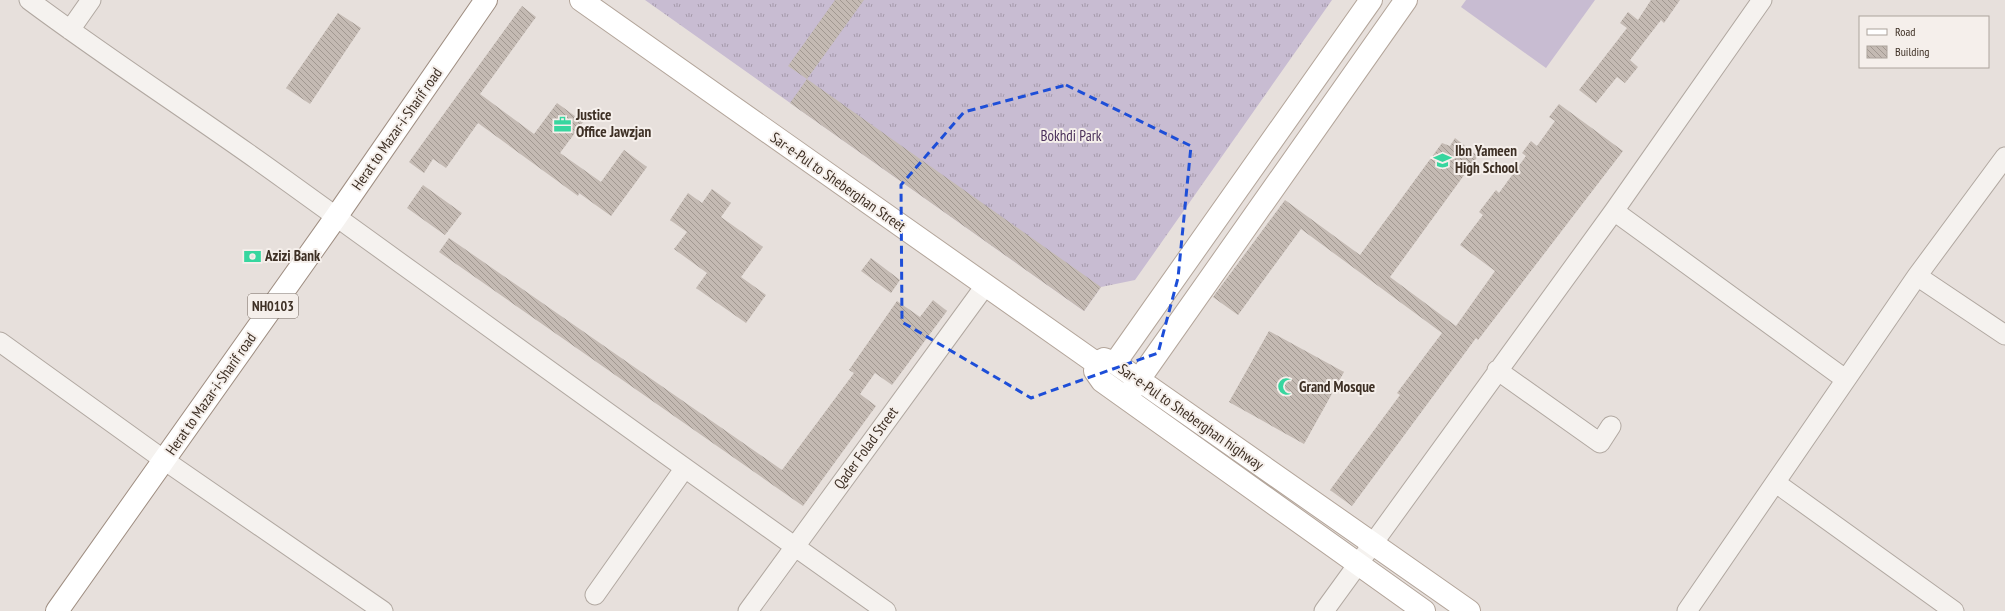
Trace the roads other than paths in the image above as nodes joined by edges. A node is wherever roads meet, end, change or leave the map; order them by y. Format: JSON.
{"nodes":[{"id":1,"x":29,"y":0,"type":"edge"},
{"id":2,"x":91,"y":0,"type":"edge"},
{"id":3,"x":486,"y":0,"type":"edge"},
{"id":4,"x":581,"y":0,"type":"edge"},
{"id":5,"x":1371,"y":0,"type":"edge"},
{"id":6,"x":1406,"y":0,"type":"edge"},
{"id":7,"x":1762,"y":0,"type":"edge"},
{"id":8,"x":70,"y":30,"type":"junction"},
{"id":9,"x":2005,"y":157,"type":"edge"},
{"id":10,"x":1614,"y":211,"type":"junction"},
{"id":11,"x":336,"y":217,"type":"junction"},
{"id":12,"x":1917,"y":276,"type":"junction"},
{"id":13,"x":985,"y":286,"type":"junction"},
{"id":14,"x":2005,"y":335,"type":"edge"},
{"id":15,"x":0,"y":342,"type":"edge"},
{"id":16,"x":1105,"y":363,"type":"junction"},
{"id":17,"x":1497,"y":370,"type":"junction"},
{"id":18,"x":1846,"y":379,"type":"junction"},
{"id":19,"x":1139,"y":380,"type":"junction"},
{"id":20,"x":1126,"y":398,"type":"junction"},
{"id":21,"x":1611,"y":426,"type":"dead end"},
{"id":22,"x":164,"y":460,"type":"junction"},
{"id":23,"x":684,"y":469,"type":"junction"},
{"id":24,"x":1776,"y":483,"type":"junction"},
{"id":25,"x":1374,"y":544,"type":"junction"},
{"id":26,"x":795,"y":547,"type":"junction"},
{"id":27,"x":1358,"y":564,"type":"junction"},
{"id":28,"x":595,"y":595,"type":"dead end"},
{"id":29,"x":58,"y":611,"type":"edge"},
{"id":30,"x":383,"y":611,"type":"edge"},
{"id":31,"x":748,"y":611,"type":"edge"},
{"id":32,"x":886,"y":611,"type":"edge"},
{"id":33,"x":1324,"y":611,"type":"edge"},
{"id":34,"x":1424,"y":611,"type":"edge"},
{"id":35,"x":1469,"y":611,"type":"edge"},
{"id":36,"x":1687,"y":611,"type":"edge"},
{"id":37,"x":1954,"y":611,"type":"edge"}],
"edges":[{"from":1,"to":8,"type":"street"},
{"from":2,"to":8,"type":"street"},
{"from":3,"to":11,"type":"main road","name":"Herat to Mazar-i-Sharif road","number":"NH0103"},
{"from":4,"to":13,"type":"main road","name":"Sar-e-Pul to Sheberghan Street"},
{"from":5,"to":16,"type":"main road"},
{"from":6,"to":19,"type":"main road"},
{"from":7,"to":10,"type":"street"},
{"from":8,"to":11,"type":"street"},
{"from":9,"to":12,"type":"street"},
{"from":10,"to":17,"type":"street"},
{"from":10,"to":18,"type":"street"},
{"from":11,"to":22,"type":"main road","name":"Herat to Mazar-i-Sharif road","number":"NH0103"},
{"from":11,"to":23,"type":"street"},
{"from":12,"to":14,"type":"street"},
{"from":12,"to":18,"type":"street"},
{"from":13,"to":16,"type":"main road","name":"Sar-e-Pul to Sheberghan Street"},
{"from":13,"to":26,"type":"street","name":"Qader Folad Street"},
{"from":15,"to":22,"type":"street"},
{"from":16,"to":19,"type":"main road","name":"Sar-e-Pul to Sheberghan highway"},
{"from":16,"to":20,"type":"main road","name":"Sar-e-Pul to Sheberghan highway"},
{"from":17,"to":21,"type":"street"},
{"from":17,"to":25,"type":"street"},
{"from":18,"to":24,"type":"street"},
{"from":19,"to":20,"type":"main road"},
{"from":19,"to":25,"type":"main road","name":"Sar-e-Pul to Sheberghan highway"},
{"from":20,"to":27,"type":"main road","name":"Sar-e-Pul to Sheberghan highway"},
{"from":22,"to":29,"type":"main road","name":"Herat to Mazar-i-Sharif road","number":"NH0103"},
{"from":22,"to":30,"type":"street"},
{"from":23,"to":26,"type":"street"},
{"from":23,"to":28,"type":"street"},
{"from":24,"to":36,"type":"street"},
{"from":24,"to":37,"type":"street"},
{"from":25,"to":27,"type":"street"},
{"from":25,"to":35,"type":"main road","name":"Sar-e-Pul to Sheberghan highway"},
{"from":26,"to":31,"type":"street","name":"Qader Folad Street"},
{"from":26,"to":32,"type":"street"},
{"from":27,"to":33,"type":"street"},
{"from":27,"to":34,"type":"main road","name":"Sar-e-Pul to Sheberghan highway"}]}
